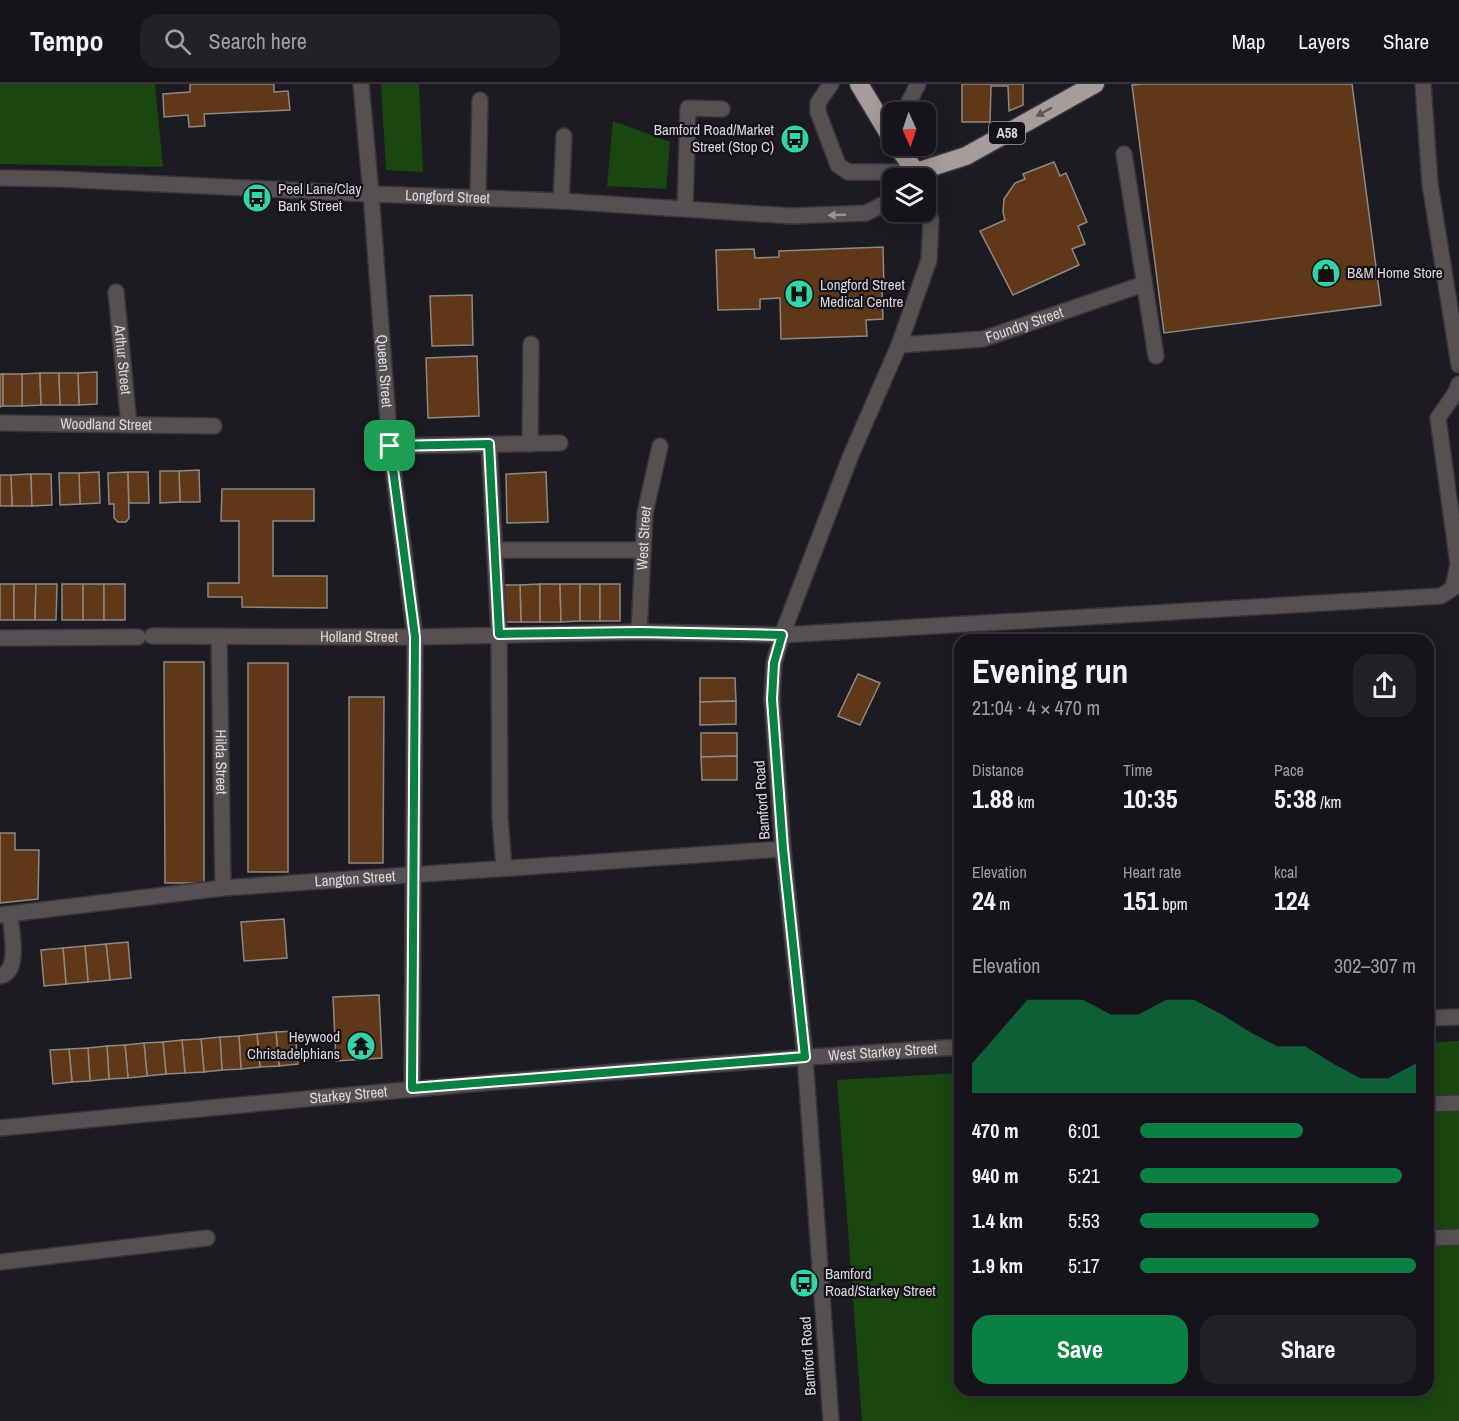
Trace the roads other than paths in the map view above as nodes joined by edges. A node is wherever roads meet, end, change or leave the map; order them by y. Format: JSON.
{"nodes":[{"id":1,"x":361,"y":84,"type":"edge"},
{"id":2,"x":831,"y":84,"type":"edge"},
{"id":3,"x":859,"y":84,"type":"edge"},
{"id":4,"x":918,"y":84,"type":"edge"},
{"id":5,"x":1423,"y":84,"type":"edge"},
{"id":6,"x":1086,"y":86,"type":"edge"},
{"id":7,"x":480,"y":100,"type":"dead end"},
{"id":8,"x":909,"y":102,"type":"edge"},
{"id":9,"x":722,"y":109,"type":"dead end"},
{"id":10,"x":882,"y":118,"type":"edge"},
{"id":11,"x":564,"y":136,"type":"dead end"},
{"id":12,"x":1124,"y":154,"type":"dead end"},
{"id":13,"x":935,"y":168,"type":"edge"},
{"id":14,"x":882,"y":174,"type":"edge"},
{"id":15,"x":0,"y":178,"type":"edge"},
{"id":16,"x":371,"y":194,"type":"junction"},
{"id":17,"x":478,"y":197,"type":"junction"},
{"id":18,"x":561,"y":201,"type":"junction"},
{"id":19,"x":882,"y":205,"type":"edge"},
{"id":20,"x":685,"y":209,"type":"junction"},
{"id":21,"x":931,"y":222,"type":"edge"},
{"id":22,"x":1144,"y":284,"type":"junction"},
{"id":23,"x":116,"y":292,"type":"dead end"},
{"id":24,"x":531,"y":344,"type":"dead end"},
{"id":25,"x":898,"y":345,"type":"junction"},
{"id":26,"x":1156,"y":356,"type":"dead end"},
{"id":27,"x":1459,"y":365,"type":"edge"},
{"id":28,"x":1459,"y":384,"type":"edge"},
{"id":29,"x":0,"y":423,"type":"edge"},
{"id":30,"x":129,"y":425,"type":"junction"},
{"id":31,"x":214,"y":426,"type":"dead end"},
{"id":32,"x":560,"y":443,"type":"dead end"},
{"id":33,"x":489,"y":444,"type":"junction"},
{"id":34,"x":530,"y":444,"type":"junction"},
{"id":35,"x":390,"y":446,"type":"junction"},
{"id":36,"x":660,"y":446,"type":"dead end"},
{"id":37,"x":495,"y":550,"type":"junction"},
{"id":38,"x":643,"y":550,"type":"junction"},
{"id":39,"x":1456,"y":590,"type":"edge"},
{"id":40,"x":639,"y":632,"type":"junction"},
{"id":41,"x":499,"y":634,"type":"junction"},
{"id":42,"x":782,"y":635,"type":"junction"},
{"id":43,"x":219,"y":636,"type":"junction"},
{"id":44,"x":415,"y":637,"type":"junction"},
{"id":45,"x":0,"y":638,"type":"edge"},
{"id":46,"x":783,"y":849,"type":"junction"},
{"id":47,"x":504,"y":868,"type":"junction"},
{"id":48,"x":414,"y":874,"type":"junction"},
{"id":49,"x":223,"y":888,"type":"junction"},
{"id":50,"x":5,"y":915,"type":"edge"},
{"id":51,"x":0,"y":975,"type":"edge"},
{"id":52,"x":1459,"y":1017,"type":"edge"},
{"id":53,"x":1434,"y":1018,"type":"edge"},
{"id":54,"x":954,"y":1047,"type":"edge"},
{"id":55,"x":805,"y":1057,"type":"junction"},
{"id":56,"x":412,"y":1088,"type":"junction"},
{"id":57,"x":1459,"y":1103,"type":"edge"},
{"id":58,"x":1434,"y":1104,"type":"edge"},
{"id":59,"x":0,"y":1128,"type":"edge"},
{"id":60,"x":1459,"y":1237,"type":"edge"},
{"id":61,"x":207,"y":1238,"type":"dead end"},
{"id":62,"x":1434,"y":1238,"type":"edge"},
{"id":63,"x":0,"y":1262,"type":"edge"},
{"id":64,"x":831,"y":1421,"type":"edge"}],
"edges":[{"from":1,"to":16,"type":"street","name":"Queen Street"},
{"from":2,"to":14,"type":"street"},
{"from":3,"to":10,"type":"highway"},
{"from":4,"to":8,"type":"street"},
{"from":5,"to":27,"type":"street"},
{"from":6,"to":13,"type":"highway","number":"A58","one_way":true},
{"from":7,"to":17,"type":"street"},
{"from":9,"to":20,"type":"street"},
{"from":11,"to":18,"type":"street"},
{"from":12,"to":22,"type":"street"},
{"from":15,"to":16,"type":"street","name":"Longford Street"},
{"from":16,"to":17,"type":"street","name":"Longford Street"},
{"from":16,"to":35,"type":"street","name":"Queen Street"},
{"from":17,"to":18,"type":"street","name":"Longford Street"},
{"from":18,"to":20,"type":"street","name":"Longford Street"},
{"from":19,"to":20,"type":"street","name":"Longford Street","one_way":true},
{"from":21,"to":25,"type":"street","name":"Bamford Road"},
{"from":22,"to":25,"type":"street","name":"Foundry Street"},
{"from":22,"to":26,"type":"street"},
{"from":23,"to":30,"type":"street","name":"Arthur Street"},
{"from":24,"to":34,"type":"street"},
{"from":25,"to":42,"type":"street","name":"Bamford Road"},
{"from":28,"to":39,"type":"street"},
{"from":29,"to":30,"type":"street","name":"Woodland Street"},
{"from":30,"to":31,"type":"street","name":"Woodland Street"},
{"from":32,"to":34,"type":"street"},
{"from":33,"to":34,"type":"street"},
{"from":33,"to":35,"type":"street"},
{"from":33,"to":37,"type":"street"},
{"from":35,"to":44,"type":"street","name":"Queen Street"},
{"from":36,"to":38,"type":"street","name":"West Street"},
{"from":37,"to":38,"type":"street"},
{"from":37,"to":41,"type":"street"},
{"from":38,"to":40,"type":"street","name":"West Street"},
{"from":39,"to":42,"type":"street","name":"Holland Street"},
{"from":40,"to":41,"type":"street","name":"Holland Street"},
{"from":40,"to":42,"type":"street","name":"Holland Street"},
{"from":41,"to":44,"type":"street","name":"Holland Street"},
{"from":41,"to":47,"type":"street"},
{"from":42,"to":46,"type":"street","name":"Bamford Road"},
{"from":43,"to":44,"type":"street","name":"Holland Street"},
{"from":43,"to":45,"type":"street","name":"Holland Street"},
{"from":43,"to":49,"type":"street","name":"Hilda Street"},
{"from":44,"to":48,"type":"street","name":"Queen Street"},
{"from":46,"to":47,"type":"street","name":"Langton Street"},
{"from":46,"to":55,"type":"street","name":"Bamford Road"},
{"from":47,"to":48,"type":"street","name":"Langton Street"},
{"from":48,"to":49,"type":"street","name":"Langton Street"},
{"from":48,"to":56,"type":"street","name":"Queen Street"},
{"from":49,"to":50,"type":"street","name":"Langton Street"},
{"from":50,"to":51,"type":"street"},
{"from":52,"to":53,"type":"street"},
{"from":54,"to":55,"type":"street","name":"West Starkey Street"},
{"from":55,"to":56,"type":"street","name":"Starkey Street"},
{"from":55,"to":64,"type":"street","name":"Bamford Road"},
{"from":56,"to":59,"type":"street","name":"Starkey Street"},
{"from":57,"to":58,"type":"street"},
{"from":60,"to":62,"type":"street"},
{"from":61,"to":63,"type":"street"}]}
